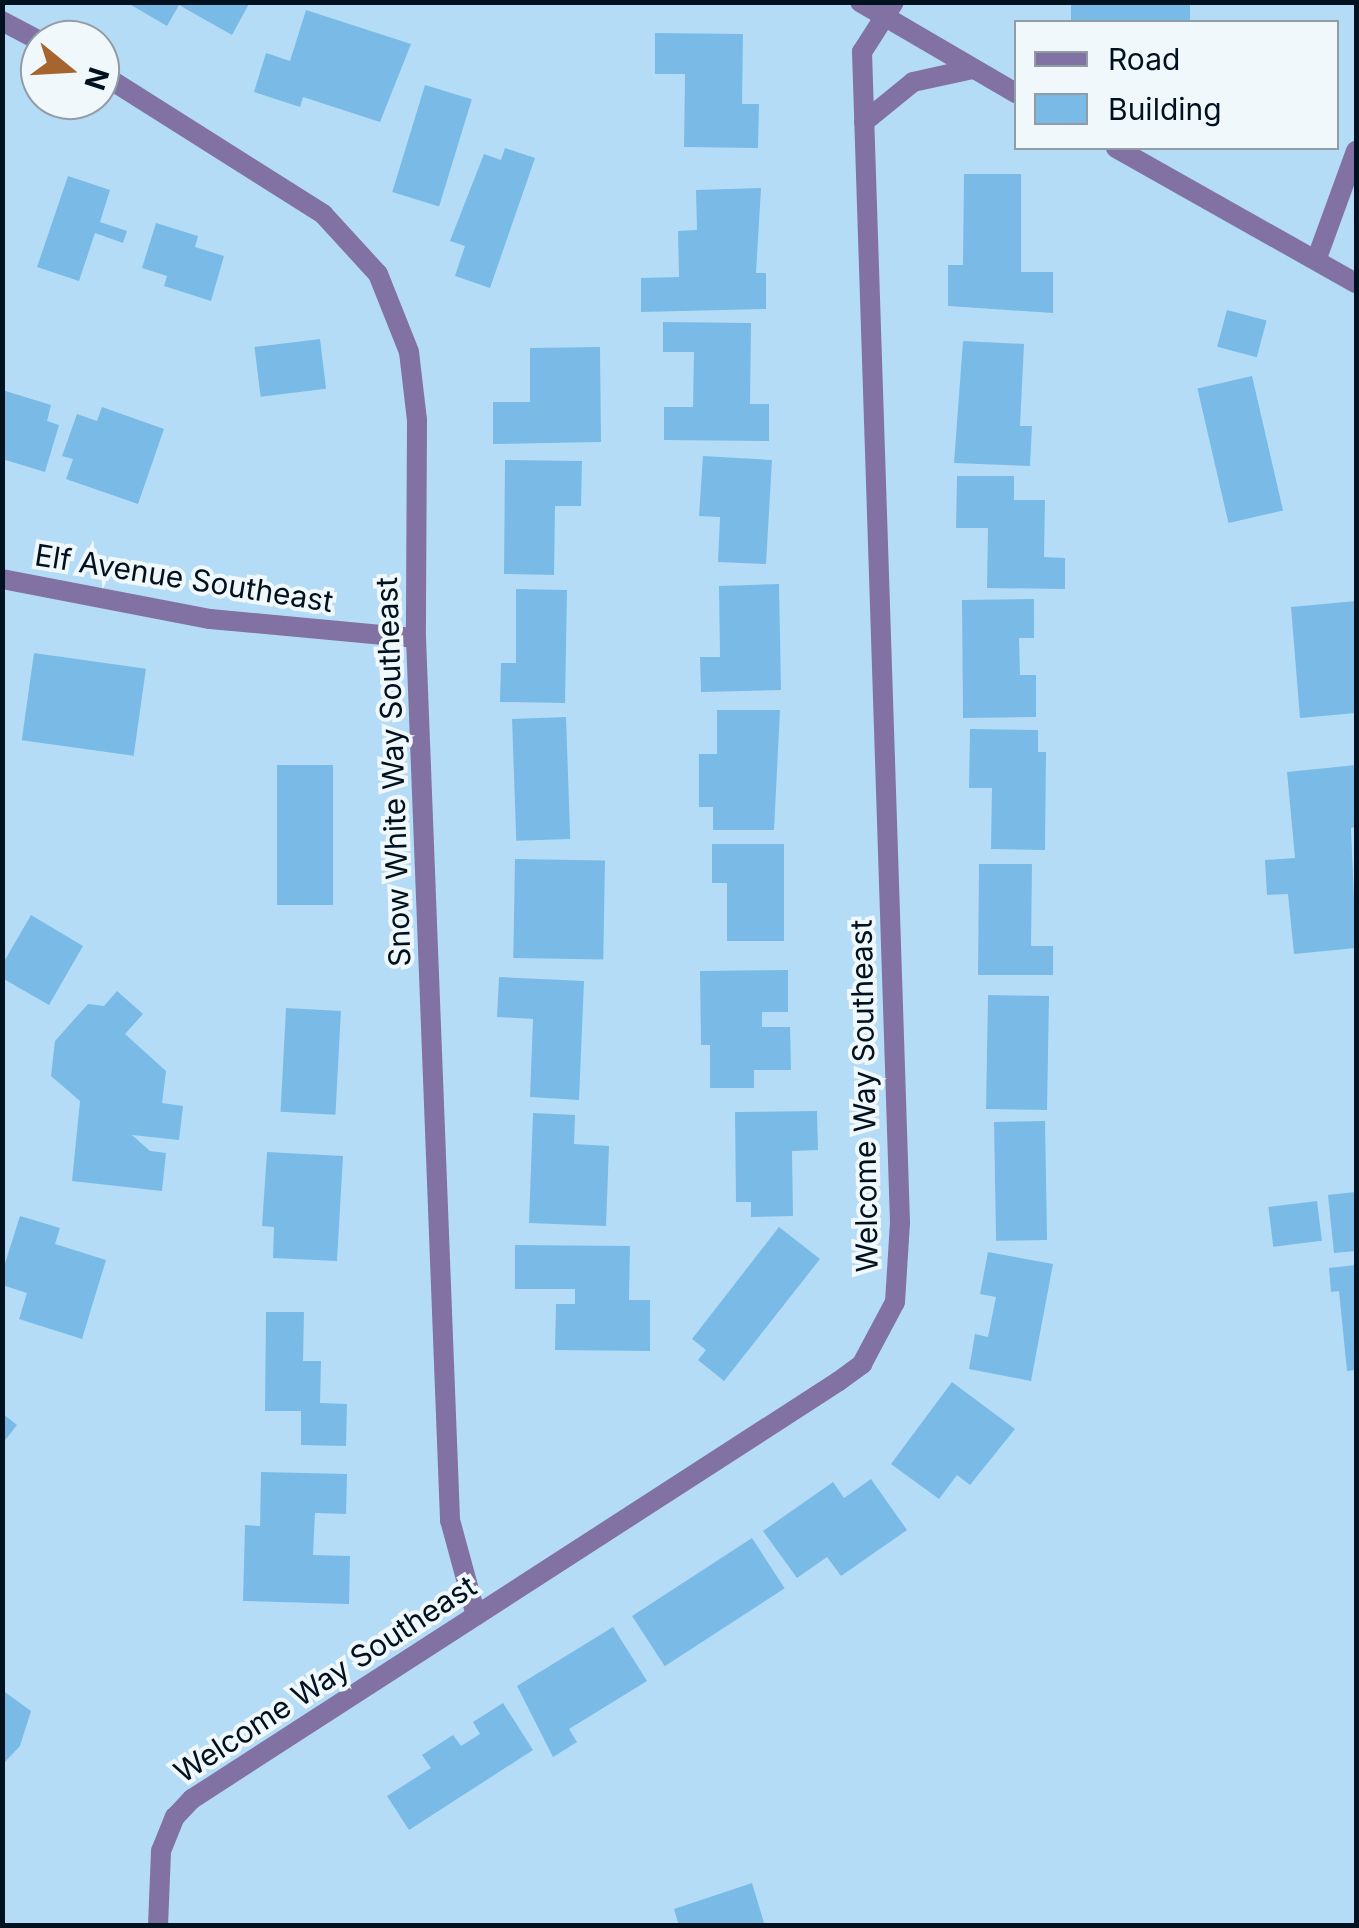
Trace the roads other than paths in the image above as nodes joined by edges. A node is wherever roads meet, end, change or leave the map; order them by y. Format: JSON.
{"nodes":[{"id":1,"x":860,"y":2,"type":"edge"},
{"id":2,"x":890,"y":10,"type":"edge"},
{"id":3,"x":972,"y":69,"type":"junction"},
{"id":4,"x":120,"y":85,"type":"edge"},
{"id":5,"x":1014,"y":92,"type":"edge"},
{"id":6,"x":864,"y":122,"type":"junction"},
{"id":7,"x":1120,"y":150,"type":"edge"},
{"id":8,"x":1356,"y":151,"type":"edge"},
{"id":9,"x":1318,"y":258,"type":"junction"},
{"id":10,"x":1356,"y":282,"type":"edge"},
{"id":11,"x":2,"y":579,"type":"edge"},
{"id":12,"x":416,"y":638,"type":"junction"},
{"id":13,"x":476,"y":1616,"type":"junction"},
{"id":14,"x":158,"y":1926,"type":"edge"}],
"edges":[{"from":1,"to":2,"type":"street"},
{"from":2,"to":3,"type":"street"},
{"from":2,"to":6,"type":"street","name":"Welcome Way Southeast"},
{"from":3,"to":5,"type":"street"},
{"from":3,"to":6,"type":"street"},
{"from":4,"to":12,"type":"street","name":"Snow White Way Southeast"},
{"from":6,"to":13,"type":"street","name":"Welcome Way Southeast"},
{"from":7,"to":9,"type":"street"},
{"from":8,"to":9,"type":"street"},
{"from":9,"to":10,"type":"street"},
{"from":11,"to":12,"type":"street","name":"Elf Avenue Southeast"},
{"from":12,"to":13,"type":"street","name":"Snow White Way Southeast"},
{"from":13,"to":14,"type":"street","name":"Welcome Way Southeast"}]}
